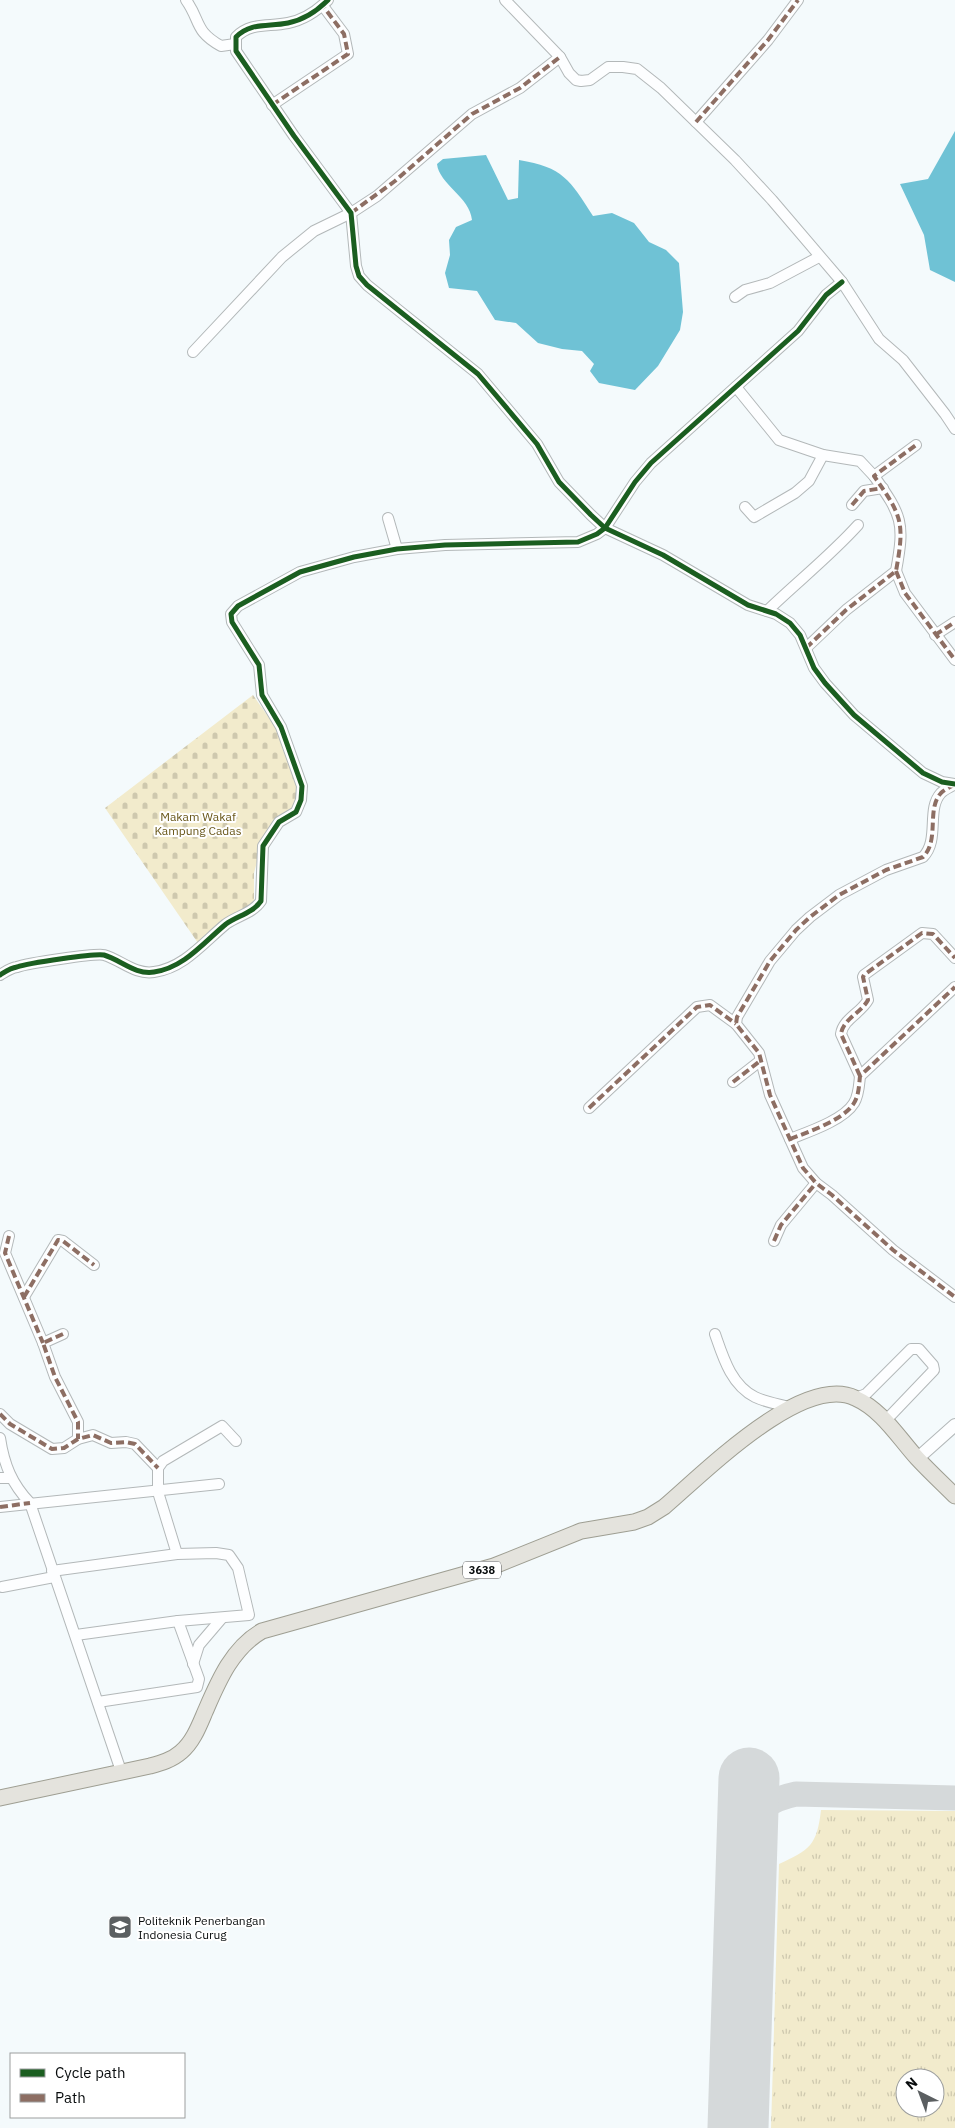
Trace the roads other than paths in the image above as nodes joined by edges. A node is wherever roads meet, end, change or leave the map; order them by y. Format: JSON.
{"nodes":[{"id":1,"x":186,"y":0,"type":"edge"},
{"id":2,"x":505,"y":0,"type":"edge"},
{"id":3,"x":798,"y":0,"type":"edge"},
{"id":4,"x":325,"y":3,"type":"edge"},
{"id":5,"x":235,"y":44,"type":"junction"},
{"id":6,"x":560,"y":57,"type":"junction"},
{"id":7,"x":272,"y":105,"type":"junction"},
{"id":8,"x":696,"y":122,"type":"junction"},
{"id":9,"x":351,"y":213,"type":"junction"},
{"id":10,"x":819,"y":257,"type":"junction"},
{"id":11,"x":842,"y":282,"type":"junction"},
{"id":12,"x":735,"y":296,"type":"dead end"},
{"id":13,"x":193,"y":352,"type":"dead end"},
{"id":14,"x":736,"y":387,"type":"junction"},
{"id":15,"x":955,"y":429,"type":"edge"},
{"id":16,"x":916,"y":446,"type":"dead end"},
{"id":17,"x":822,"y":454,"type":"junction"},
{"id":18,"x":874,"y":476,"type":"junction"},
{"id":19,"x":883,"y":488,"type":"junction"},
{"id":20,"x":852,"y":505,"type":"dead end"},
{"id":21,"x":745,"y":507,"type":"dead end"},
{"id":22,"x":388,"y":518,"type":"dead end"},
{"id":23,"x":858,"y":525,"type":"dead end"},
{"id":24,"x":605,"y":528,"type":"junction"},
{"id":25,"x":397,"y":549,"type":"junction"},
{"id":26,"x":896,"y":571,"type":"junction"},
{"id":27,"x":767,"y":611,"type":"junction"},
{"id":28,"x":955,"y":622,"type":"edge"},
{"id":29,"x":935,"y":635,"type":"junction"},
{"id":30,"x":806,"y":648,"type":"junction"},
{"id":31,"x":955,"y":660,"type":"edge"},
{"id":32,"x":955,"y":784,"type":"edge"},
{"id":33,"x":955,"y":958,"type":"edge"},
{"id":34,"x":0,"y":975,"type":"edge"},
{"id":35,"x":955,"y":987,"type":"edge"},
{"id":36,"x":736,"y":1024,"type":"junction"},
{"id":37,"x":760,"y":1062,"type":"junction"},
{"id":38,"x":860,"y":1076,"type":"junction"},
{"id":39,"x":733,"y":1082,"type":"dead end"},
{"id":40,"x":589,"y":1108,"type":"dead end"},
{"id":41,"x":790,"y":1140,"type":"junction"},
{"id":42,"x":816,"y":1183,"type":"junction"},
{"id":43,"x":9,"y":1236,"type":"dead end"},
{"id":44,"x":774,"y":1241,"type":"dead end"},
{"id":45,"x":2,"y":1251,"type":"edge"},
{"id":46,"x":94,"y":1265,"type":"dead end"},
{"id":47,"x":24,"y":1297,"type":"junction"},
{"id":48,"x":955,"y":1297,"type":"edge"},
{"id":49,"x":63,"y":1334,"type":"dead end"},
{"id":50,"x":715,"y":1334,"type":"dead end"},
{"id":51,"x":43,"y":1343,"type":"junction"},
{"id":52,"x":856,"y":1398,"type":"junction"},
{"id":53,"x":789,"y":1407,"type":"junction"},
{"id":54,"x":0,"y":1414,"type":"edge"},
{"id":55,"x":884,"y":1419,"type":"junction"},
{"id":56,"x":955,"y":1425,"type":"edge"},
{"id":57,"x":0,"y":1438,"type":"edge"},
{"id":58,"x":78,"y":1439,"type":"junction"},
{"id":59,"x":236,"y":1441,"type":"dead end"},
{"id":60,"x":918,"y":1458,"type":"junction"},
{"id":61,"x":158,"y":1468,"type":"junction"},
{"id":62,"x":0,"y":1478,"type":"edge"},
{"id":63,"x":12,"y":1478,"type":"junction"},
{"id":64,"x":219,"y":1484,"type":"dead end"},
{"id":65,"x":158,"y":1492,"type":"junction"},
{"id":66,"x":955,"y":1496,"type":"edge"},
{"id":67,"x":30,"y":1503,"type":"junction"},
{"id":68,"x":0,"y":1507,"type":"edge"},
{"id":69,"x":177,"y":1554,"type":"junction"},
{"id":70,"x":53,"y":1574,"type":"junction"},
{"id":71,"x":2,"y":1587,"type":"dead end"},
{"id":72,"x":222,"y":1618,"type":"junction"},
{"id":73,"x":178,"y":1621,"type":"junction"},
{"id":74,"x":76,"y":1635,"type":"junction"},
{"id":75,"x":193,"y":1664,"type":"junction"},
{"id":76,"x":98,"y":1702,"type":"junction"},
{"id":77,"x":121,"y":1771,"type":"junction"},
{"id":78,"x":0,"y":1798,"type":"edge"}],
"edges":[{"from":1,"to":5,"type":"street"},
{"from":2,"to":6,"type":"street"},
{"from":3,"to":8,"type":"street"},
{"from":4,"to":5,"type":"street"},
{"from":4,"to":7,"type":"street"},
{"from":5,"to":7,"type":"street"},
{"from":6,"to":8,"type":"street"},
{"from":6,"to":9,"type":"street"},
{"from":7,"to":9,"type":"street"},
{"from":8,"to":10,"type":"street"},
{"from":9,"to":13,"type":"street"},
{"from":9,"to":24,"type":"street"},
{"from":10,"to":11,"type":"street"},
{"from":10,"to":12,"type":"street"},
{"from":11,"to":14,"type":"street"},
{"from":11,"to":15,"type":"street"},
{"from":14,"to":17,"type":"street"},
{"from":14,"to":24,"type":"street"},
{"from":16,"to":18,"type":"street"},
{"from":17,"to":18,"type":"street"},
{"from":17,"to":21,"type":"street"},
{"from":18,"to":19,"type":"street"},
{"from":19,"to":20,"type":"street"},
{"from":19,"to":26,"type":"street"},
{"from":22,"to":25,"type":"street"},
{"from":23,"to":27,"type":"street"},
{"from":24,"to":25,"type":"street"},
{"from":24,"to":27,"type":"street"},
{"from":25,"to":34,"type":"street"},
{"from":26,"to":29,"type":"street"},
{"from":26,"to":30,"type":"street"},
{"from":27,"to":30,"type":"street"},
{"from":28,"to":29,"type":"street"},
{"from":29,"to":31,"type":"street"},
{"from":30,"to":32,"type":"street"},
{"from":32,"to":36,"type":"street"},
{"from":33,"to":38,"type":"street"},
{"from":35,"to":38,"type":"street"},
{"from":36,"to":37,"type":"street"},
{"from":36,"to":40,"type":"street"},
{"from":37,"to":39,"type":"street"},
{"from":37,"to":41,"type":"street"},
{"from":38,"to":41,"type":"street"},
{"from":41,"to":42,"type":"street"},
{"from":42,"to":44,"type":"street"},
{"from":42,"to":48,"type":"street"},
{"from":43,"to":45,"type":"street"},
{"from":45,"to":47,"type":"street"},
{"from":46,"to":47,"type":"street"},
{"from":47,"to":51,"type":"street"},
{"from":49,"to":51,"type":"street"},
{"from":50,"to":53,"type":"street"},
{"from":51,"to":58,"type":"street"},
{"from":52,"to":53,"type":"main road","number":"3638"},
{"from":52,"to":55,"type":"main road","number":"3638"},
{"from":52,"to":55,"type":"street"},
{"from":53,"to":77,"type":"main road","number":"3638"},
{"from":54,"to":58,"type":"street"},
{"from":55,"to":60,"type":"main road","number":"3638"},
{"from":56,"to":60,"type":"street"},
{"from":57,"to":63,"type":"street"},
{"from":58,"to":61,"type":"street"},
{"from":59,"to":61,"type":"street"},
{"from":60,"to":66,"type":"main road","number":"3638"},
{"from":61,"to":65,"type":"street"},
{"from":62,"to":63,"type":"street"},
{"from":63,"to":67,"type":"street"},
{"from":64,"to":65,"type":"street"},
{"from":65,"to":67,"type":"street"},
{"from":65,"to":69,"type":"street"},
{"from":67,"to":68,"type":"street"},
{"from":67,"to":70,"type":"street"},
{"from":69,"to":70,"type":"street"},
{"from":69,"to":72,"type":"street"},
{"from":70,"to":71,"type":"street"},
{"from":70,"to":74,"type":"street"},
{"from":72,"to":73,"type":"street"},
{"from":72,"to":75,"type":"street"},
{"from":73,"to":74,"type":"street"},
{"from":73,"to":75,"type":"street"},
{"from":74,"to":76,"type":"street"},
{"from":75,"to":76,"type":"street"},
{"from":76,"to":77,"type":"street"},
{"from":77,"to":78,"type":"main road","number":"3638"}]}
